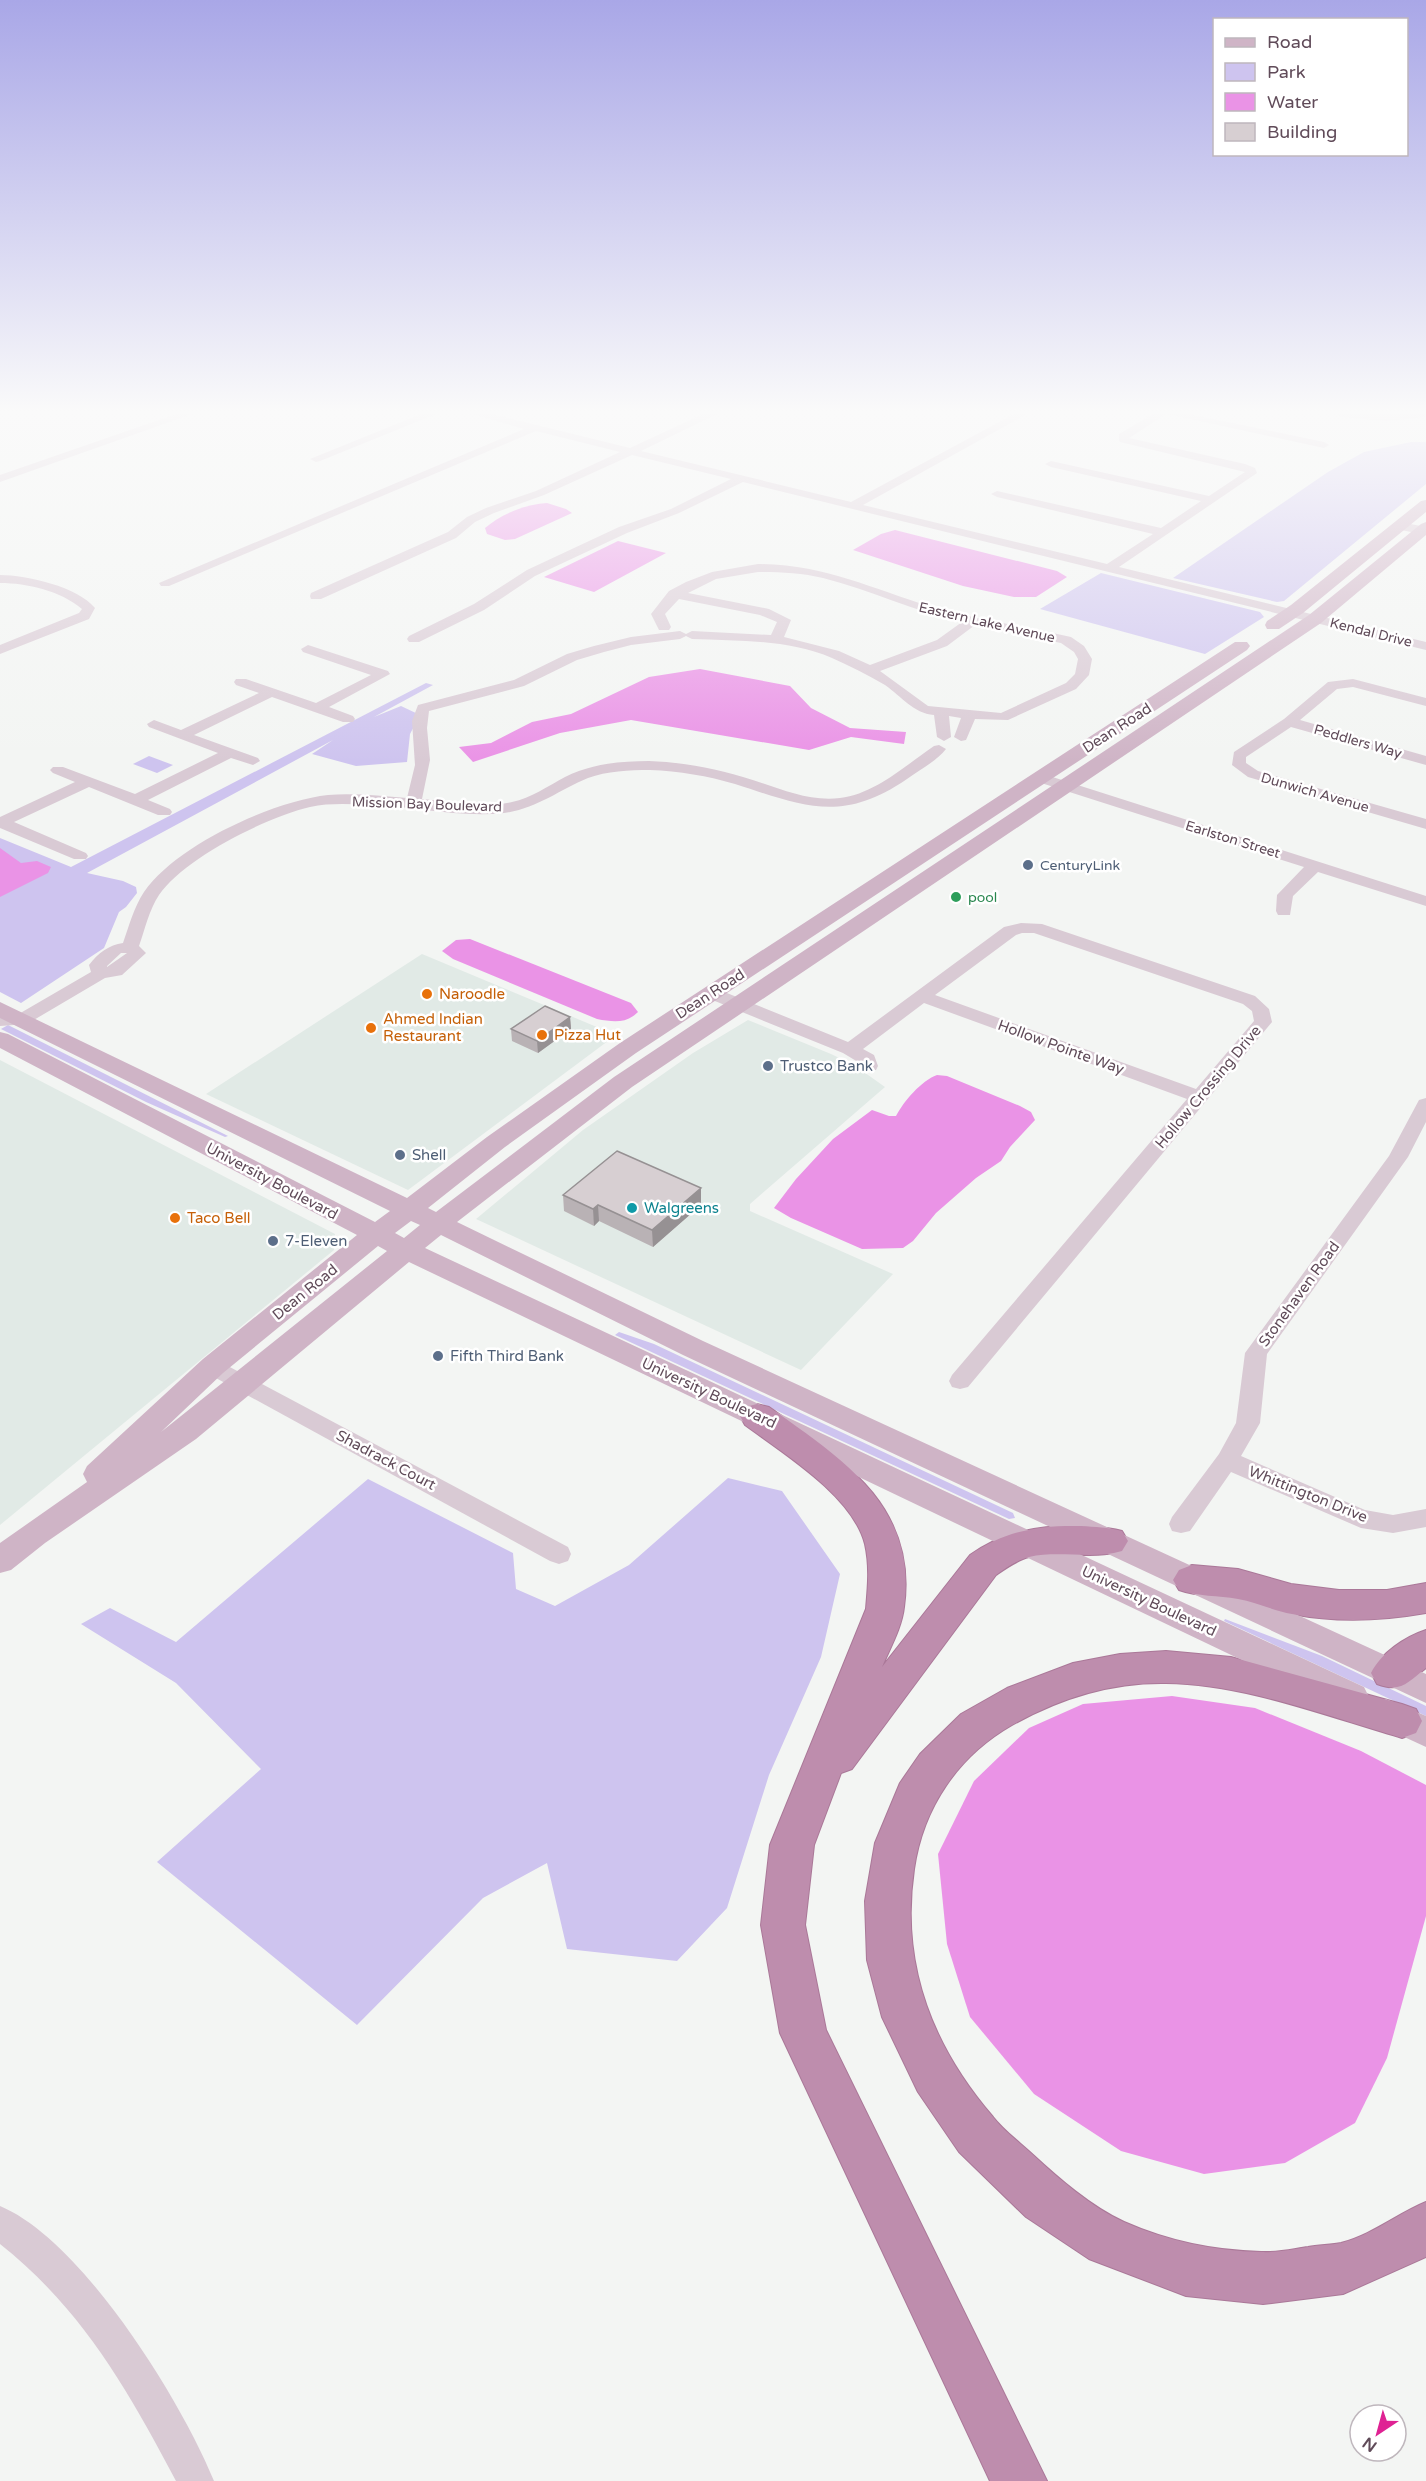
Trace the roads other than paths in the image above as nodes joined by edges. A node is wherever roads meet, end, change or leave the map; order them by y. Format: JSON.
{"nodes":[{"id":1,"x":292,"y":530,"type":"edge"},
{"id":2,"x":461,"y":530,"type":"edge"},
{"id":3,"x":624,"y":530,"type":"edge"},
{"id":4,"x":951,"y":530,"type":"edge"},
{"id":5,"x":1151,"y":530,"type":"edge"},
{"id":6,"x":1164,"y":530,"type":"edge"},
{"id":7,"x":1394,"y":530,"type":"edge"},
{"id":8,"x":1425,"y":530,"type":"edge"},
{"id":9,"x":1161,"y":532,"type":"junction"},
{"id":10,"x":1110,"y":568,"type":"junction"},
{"id":11,"x":0,"y":579,"type":"edge"},
{"id":12,"x":165,"y":583,"type":"dead end"},
{"id":13,"x":674,"y":594,"type":"junction"},
{"id":14,"x":316,"y":596,"type":"dead end"},
{"id":15,"x":1292,"y":613,"type":"junction"},
{"id":16,"x":1316,"y":619,"type":"junction"},
{"id":17,"x":974,"y":620,"type":"junction"},
{"id":18,"x":664,"y":627,"type":"dead end"},
{"id":19,"x":414,"y":639,"type":"dead end"},
{"id":20,"x":776,"y":639,"type":"junction"},
{"id":21,"x":1426,"y":646,"type":"edge"},
{"id":22,"x":308,"y":649,"type":"dead end"},
{"id":23,"x":0,"y":650,"type":"edge"},
{"id":24,"x":869,"y":670,"type":"junction"},
{"id":25,"x":241,"y":682,"type":"dead end"},
{"id":26,"x":271,"y":692,"type":"junction"},
{"id":27,"x":1426,"y":702,"type":"edge"},
{"id":28,"x":317,"y":708,"type":"junction"},
{"id":29,"x":941,"y":712,"type":"junction"},
{"id":30,"x":970,"y":714,"type":"junction"},
{"id":31,"x":348,"y":719,"type":"dead end"},
{"id":32,"x":1289,"y":722,"type":"junction"},
{"id":33,"x":154,"y":724,"type":"dead end"},
{"id":34,"x":182,"y":735,"type":"junction"},
{"id":35,"x":961,"y":737,"type":"dead end"},
{"id":36,"x":230,"y":753,"type":"junction"},
{"id":37,"x":253,"y":761,"type":"dead end"},
{"id":38,"x":1426,"y":761,"type":"edge"},
{"id":39,"x":58,"y":770,"type":"dead end"},
{"id":40,"x":1040,"y":778,"type":"junction"},
{"id":41,"x":88,"y":782,"type":"junction"},
{"id":42,"x":1066,"y":786,"type":"junction"},
{"id":43,"x":136,"y":800,"type":"junction"},
{"id":44,"x":413,"y":803,"type":"junction"},
{"id":45,"x":164,"y":812,"type":"dead end"},
{"id":46,"x":0,"y":823,"type":"edge"},
{"id":47,"x":1426,"y":824,"type":"edge"},
{"id":48,"x":80,"y":856,"type":"dead end"},
{"id":49,"x":1316,"y":864,"type":"junction"},
{"id":50,"x":1426,"y":901,"type":"edge"},
{"id":51,"x":1284,"y":911,"type":"dead end"},
{"id":52,"x":711,"y":993,"type":"junction"},
{"id":53,"x":922,"y":996,"type":"junction"},
{"id":54,"x":739,"y":1004,"type":"junction"},
{"id":55,"x":7,"y":1017,"type":"edge"},
{"id":56,"x":0,"y":1039,"type":"edge"},
{"id":57,"x":850,"y":1049,"type":"junction"},
{"id":58,"x":869,"y":1066,"type":"dead end"},
{"id":59,"x":1199,"y":1097,"type":"junction"},
{"id":60,"x":1426,"y":1104,"type":"edge"},
{"id":61,"x":408,"y":1209,"type":"junction"},
{"id":62,"x":438,"y":1224,"type":"junction"},
{"id":63,"x":376,"y":1235,"type":"junction"},
{"id":64,"x":407,"y":1250,"type":"junction"},
{"id":65,"x":213,"y":1366,"type":"junction"},
{"id":66,"x":960,"y":1381,"type":"dead end"},
{"id":67,"x":244,"y":1383,"type":"junction"},
{"id":68,"x":757,"y":1416,"type":"junction"},
{"id":69,"x":1227,"y":1460,"type":"junction"},
{"id":70,"x":1426,"y":1518,"type":"edge"},
{"id":71,"x":1181,"y":1524,"type":"dead end"},
{"id":72,"x":34,"y":1534,"type":"junction"},
{"id":73,"x":1108,"y":1541,"type":"junction"},
{"id":74,"x":1026,"y":1543,"type":"junction"},
{"id":75,"x":559,"y":1554,"type":"dead end"},
{"id":76,"x":0,"y":1561,"type":"edge"},
{"id":77,"x":1192,"y":1580,"type":"junction"},
{"id":78,"x":1426,"y":1598,"type":"edge"},
{"id":79,"x":1426,"y":1646,"type":"edge"},
{"id":80,"x":1391,"y":1673,"type":"junction"},
{"id":81,"x":1418,"y":1714,"type":"edge"},
{"id":82,"x":816,"y":1784,"type":"junction"},
{"id":83,"x":0,"y":2223,"type":"edge"},
{"id":84,"x":1426,"y":2227,"type":"edge"},
{"id":85,"x":196,"y":2481,"type":"edge"},
{"id":86,"x":1019,"y":2481,"type":"edge"}],
"edges":[{"from":1,"to":12,"type":"street"},
{"from":2,"to":14,"type":"street"},
{"from":3,"to":19,"type":"street"},
{"from":4,"to":10,"type":"street","name":"Kendal Drive"},
{"from":5,"to":9,"type":"street"},
{"from":6,"to":9,"type":"street"},
{"from":7,"to":15,"type":"main road","name":"Dean Road"},
{"from":8,"to":16,"type":"main road","name":"Dean Road"},
{"from":9,"to":10,"type":"street"},
{"from":10,"to":15,"type":"street","name":"Kendal Drive"},
{"from":11,"to":23,"type":"street"},
{"from":13,"to":17,"type":"street","name":"Eastern Lake Avenue"},
{"from":13,"to":18,"type":"street"},
{"from":13,"to":20,"type":"street"},
{"from":15,"to":16,"type":"street","name":"Kendal Drive"},
{"from":15,"to":40,"type":"main road","name":"Dean Road"},
{"from":16,"to":21,"type":"street","name":"Kendal Drive"},
{"from":16,"to":42,"type":"main road","name":"Dean Road"},
{"from":17,"to":24,"type":"street"},
{"from":17,"to":30,"type":"street","name":"Eastern Lake Avenue"},
{"from":20,"to":24,"type":"street","name":"Eastern Lake Avenue"},
{"from":20,"to":44,"type":"street","name":"Eastern Lake Avenue"},
{"from":22,"to":28,"type":"street"},
{"from":24,"to":29,"type":"street","name":"Eastern Lake Avenue"},
{"from":25,"to":26,"type":"street"},
{"from":26,"to":28,"type":"street"},
{"from":26,"to":34,"type":"street"},
{"from":27,"to":32,"type":"street"},
{"from":28,"to":31,"type":"street"},
{"from":29,"to":30,"type":"street","name":"Eastern Lake Avenue"},
{"from":29,"to":44,"type":"street","name":"Mission Bay Boulevard"},
{"from":30,"to":35,"type":"street"},
{"from":32,"to":38,"type":"street","name":"Peddlers Way"},
{"from":32,"to":47,"type":"street","name":"Dunwich Avenue"},
{"from":33,"to":34,"type":"street"},
{"from":34,"to":36,"type":"street"},
{"from":36,"to":37,"type":"street"},
{"from":36,"to":43,"type":"street"},
{"from":39,"to":41,"type":"street"},
{"from":40,"to":42,"type":"street","name":"Earlston Street"},
{"from":40,"to":52,"type":"main road","name":"Dean Road"},
{"from":41,"to":43,"type":"street"},
{"from":41,"to":46,"type":"street"},
{"from":42,"to":49,"type":"street","name":"Earlston Street"},
{"from":42,"to":54,"type":"main road","name":"Dean Road"},
{"from":43,"to":45,"type":"street"},
{"from":44,"to":55,"type":"street","name":"Mission Bay Boulevard"},
{"from":46,"to":48,"type":"street"},
{"from":49,"to":50,"type":"street","name":"Earlston Street"},
{"from":49,"to":51,"type":"street"},
{"from":52,"to":54,"type":"street"},
{"from":52,"to":61,"type":"main road","name":"Dean Road"},
{"from":53,"to":57,"type":"street","name":"Hollow Crossing Drive"},
{"from":53,"to":59,"type":"street","name":"Hollow Pointe Way"},
{"from":53,"to":59,"type":"street","name":"Hollow Crossing Drive"},
{"from":54,"to":57,"type":"street"},
{"from":54,"to":62,"type":"main road","name":"Dean Road"},
{"from":55,"to":61,"type":"main road"},
{"from":56,"to":63,"type":"main road","name":"University Boulevard"},
{"from":57,"to":58,"type":"street"},
{"from":59,"to":66,"type":"street","name":"Hollow Crossing Drive"},
{"from":60,"to":69,"type":"street","name":"Stonehaven Road"},
{"from":61,"to":62,"type":"main road"},
{"from":61,"to":63,"type":"main road","name":"Dean Road"},
{"from":62,"to":64,"type":"main road","name":"Dean Road"},
{"from":62,"to":73,"type":"main road"},
{"from":63,"to":64,"type":"main road","name":"University Boulevard"},
{"from":63,"to":65,"type":"main road","name":"Dean Road"},
{"from":64,"to":67,"type":"main road","name":"Dean Road"},
{"from":64,"to":68,"type":"main road","name":"University Boulevard"},
{"from":65,"to":67,"type":"street","name":"Shadrack Court"},
{"from":65,"to":72,"type":"main road","name":"Dean Road"},
{"from":67,"to":72,"type":"main road","name":"Dean Road"},
{"from":67,"to":75,"type":"street","name":"Shadrack Court"},
{"from":68,"to":74,"type":"main road","name":"University Boulevard"},
{"from":68,"to":82,"type":"highway"},
{"from":69,"to":70,"type":"street","name":"Whittington Drive"},
{"from":69,"to":71,"type":"street","name":"Stonehaven Road"},
{"from":72,"to":76,"type":"main road","name":"Dean Road"},
{"from":73,"to":74,"type":"highway"},
{"from":73,"to":77,"type":"main road"},
{"from":74,"to":81,"type":"main road","name":"University Boulevard"},
{"from":74,"to":82,"type":"highway"},
{"from":77,"to":78,"type":"highway"},
{"from":77,"to":80,"type":"main road"},
{"from":79,"to":80,"type":"highway"},
{"from":80,"to":81,"type":"main road"},
{"from":81,"to":84,"type":"highway"},
{"from":82,"to":86,"type":"highway"},
{"from":83,"to":85,"type":"street"}]}
